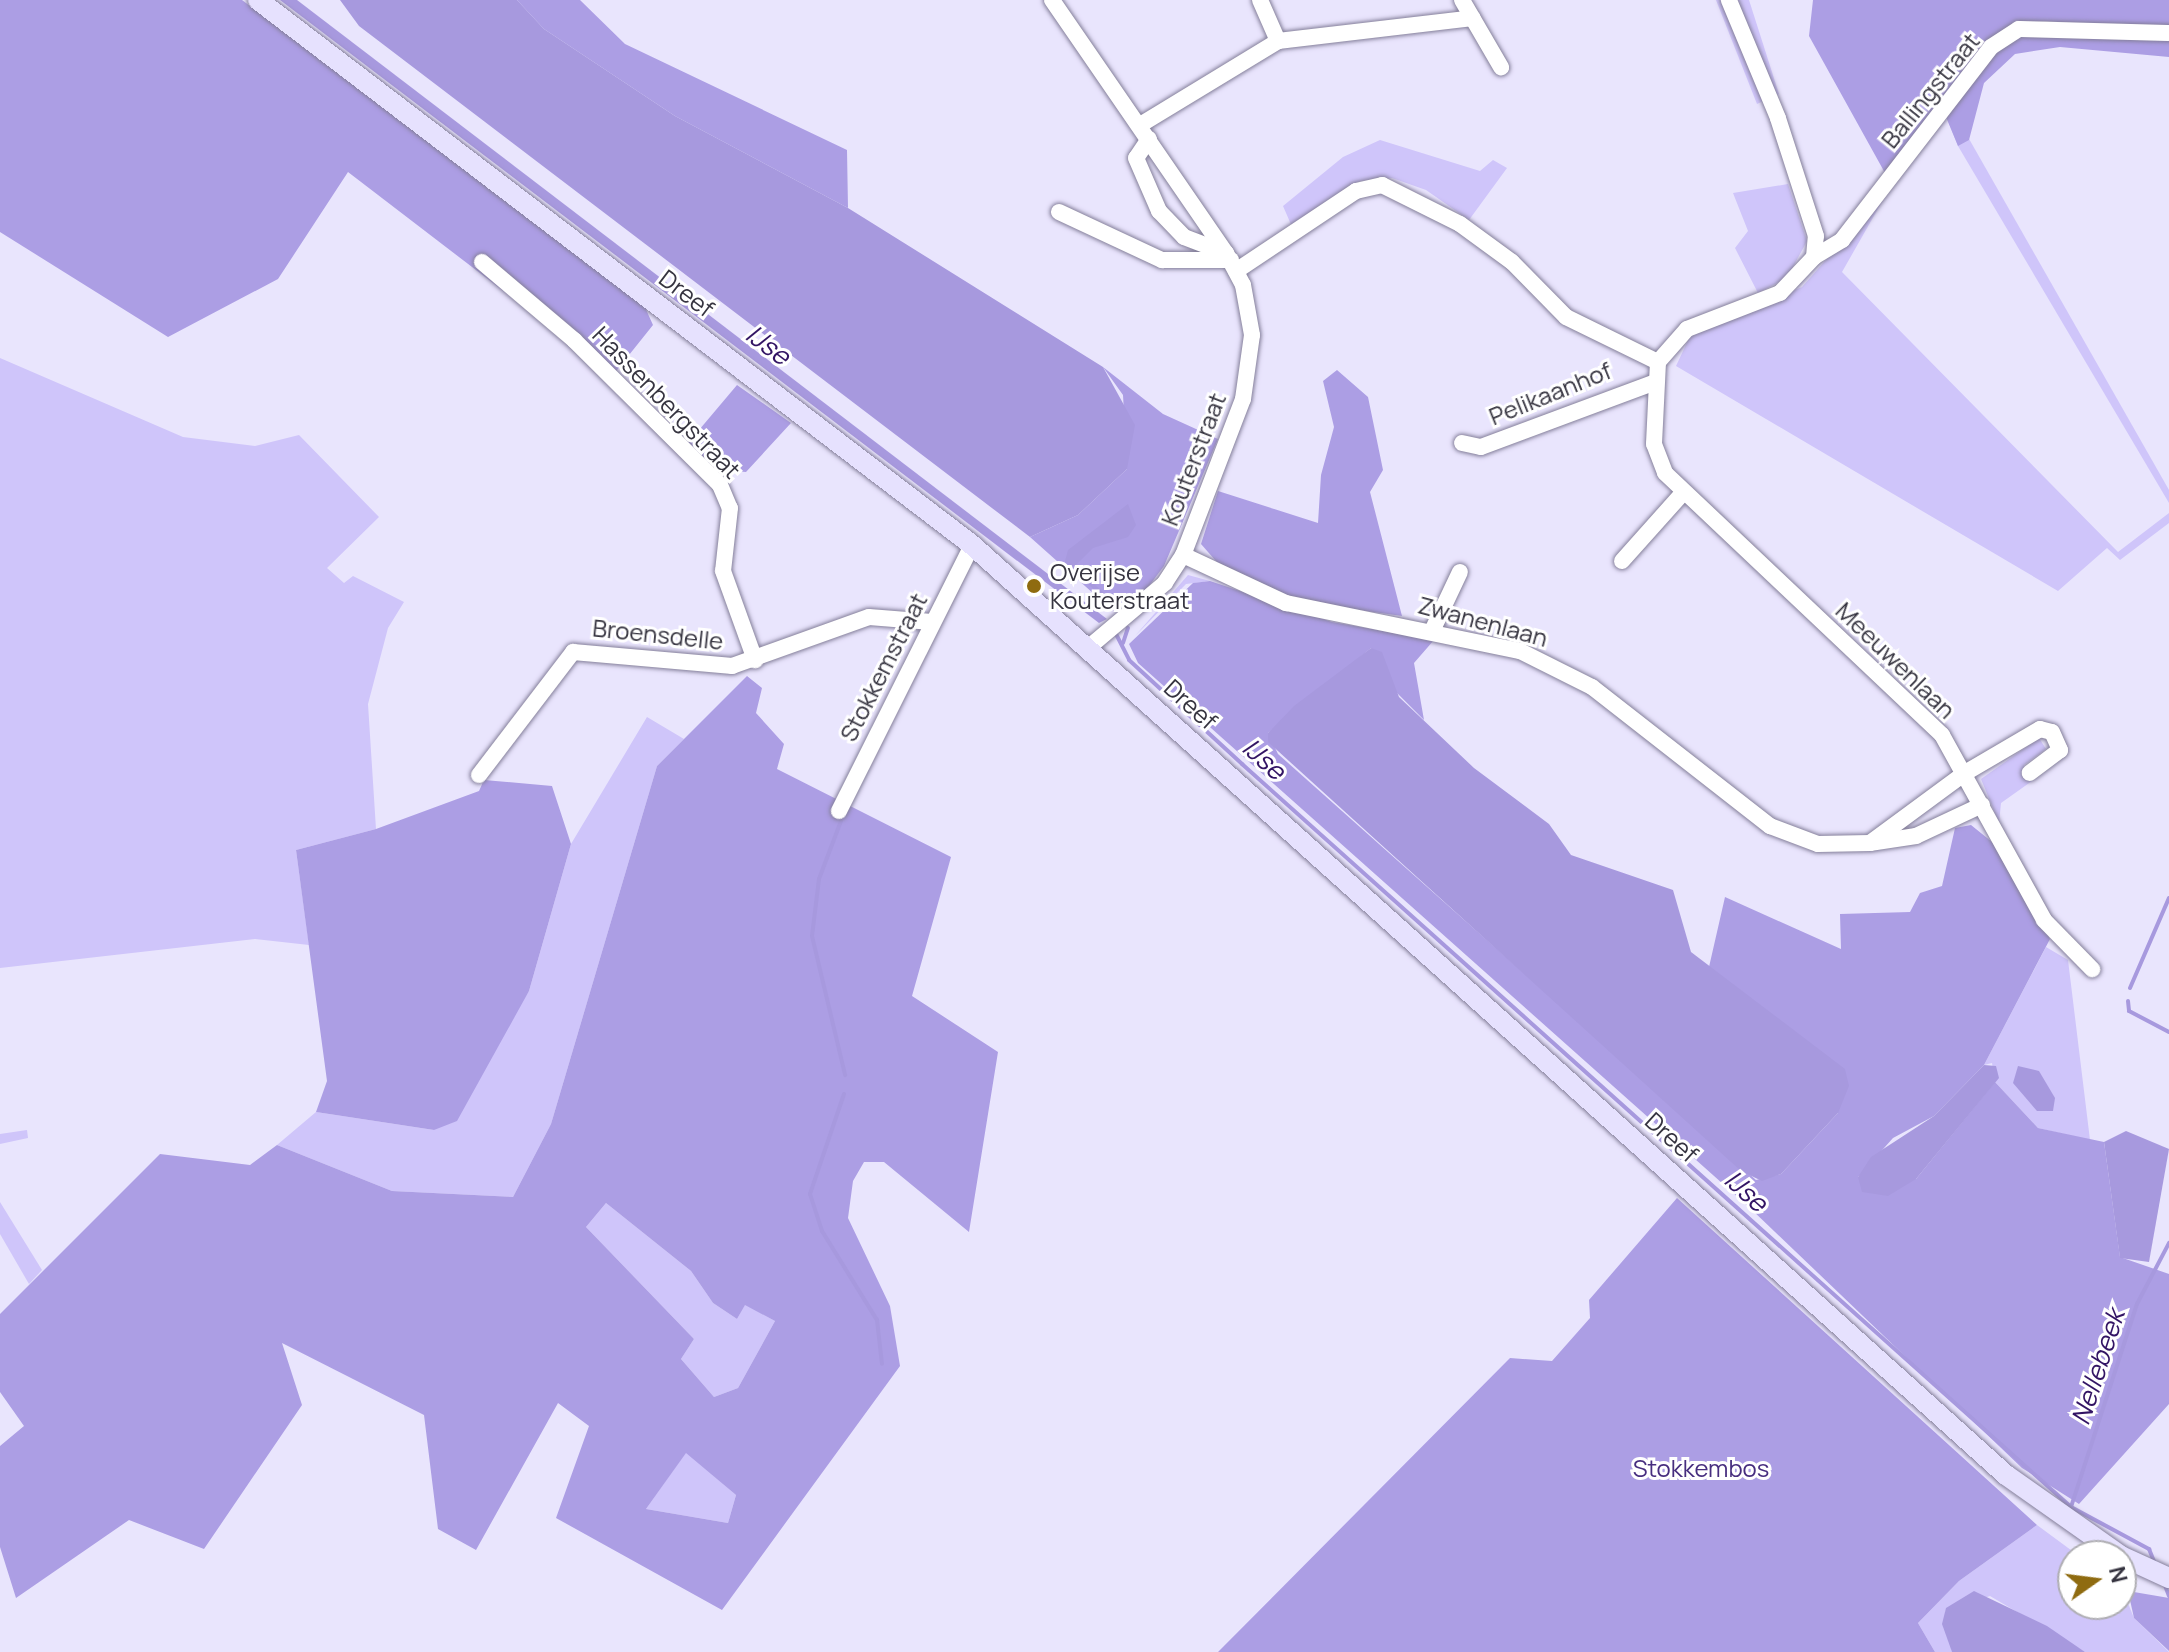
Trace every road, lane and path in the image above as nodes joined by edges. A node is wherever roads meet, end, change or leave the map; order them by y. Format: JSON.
{"nodes":[{"id":1,"x":258,"y":0,"type":"edge"},
{"id":2,"x":1052,"y":0,"type":"edge"},
{"id":3,"x":1260,"y":0,"type":"edge"},
{"id":4,"x":1462,"y":0,"type":"edge"},
{"id":5,"x":1729,"y":0,"type":"edge"},
{"id":6,"x":1473,"y":18,"type":"junction"},
{"id":7,"x":2169,"y":33,"type":"edge"},
{"id":8,"x":1278,"y":41,"type":"junction"},
{"id":9,"x":1501,"y":67,"type":"dead end"},
{"id":10,"x":1144,"y":132,"type":"junction"},
{"id":11,"x":1059,"y":212,"type":"dead end"},
{"id":12,"x":1814,"y":257,"type":"junction"},
{"id":13,"x":1231,"y":261,"type":"junction"},
{"id":14,"x":482,"y":262,"type":"dead end"},
{"id":15,"x":1658,"y":362,"type":"junction"},
{"id":16,"x":1656,"y":382,"type":"junction"},
{"id":17,"x":1462,"y":443,"type":"dead end"},
{"id":18,"x":1682,"y":494,"type":"junction"},
{"id":19,"x":972,"y":545,"type":"junction"},
{"id":20,"x":1183,"y":555,"type":"junction"},
{"id":21,"x":1622,"y":561,"type":"dead end"},
{"id":22,"x":1460,"y":572,"type":"dead end"},
{"id":23,"x":932,"y":622,"type":"junction"},
{"id":24,"x":1433,"y":629,"type":"junction"},
{"id":25,"x":1089,"y":647,"type":"junction"},
{"id":26,"x":755,"y":660,"type":"junction"},
{"id":27,"x":1965,"y":773,"type":"junction"},
{"id":28,"x":2030,"y":773,"type":"dead end"},
{"id":29,"x":479,"y":775,"type":"dead end"},
{"id":30,"x":1982,"y":805,"type":"junction"},
{"id":31,"x":839,"y":811,"type":"dead end"},
{"id":32,"x":1870,"y":843,"type":"junction"},
{"id":33,"x":2092,"y":969,"type":"dead end"},
{"id":34,"x":2098,"y":1540,"type":"edge"},
{"id":35,"x":2137,"y":1564,"type":"edge"},
{"id":36,"x":2169,"y":1578,"type":"edge"}],
"edges":[{"from":1,"to":19,"type":"main road","name":"Dreef"},
{"from":2,"to":10,"type":"street","name":"Kouterstraat"},
{"from":3,"to":8,"type":"street"},
{"from":4,"to":6,"type":"street"},
{"from":5,"to":12,"type":"street"},
{"from":6,"to":8,"type":"street"},
{"from":6,"to":9,"type":"street"},
{"from":7,"to":12,"type":"street","name":"Ballingstraat"},
{"from":8,"to":10,"type":"street"},
{"from":10,"to":13,"type":"street","name":"Kouterstraat"},
{"from":10,"to":13,"type":"street"},
{"from":11,"to":13,"type":"street"},
{"from":12,"to":15,"type":"street","name":"Ballingstraat"},
{"from":13,"to":15,"type":"street"},
{"from":13,"to":20,"type":"street","name":"Kouterstraat"},
{"from":14,"to":26,"type":"street","name":"Hassenbergstraat"},
{"from":15,"to":16,"type":"street","name":"Meeuwenlaan"},
{"from":16,"to":17,"type":"street","name":"Pelikaanhof"},
{"from":16,"to":18,"type":"street","name":"Meeuwenlaan"},
{"from":18,"to":21,"type":"street"},
{"from":18,"to":27,"type":"street","name":"Meeuwenlaan"},
{"from":19,"to":23,"type":"street","name":"Stokkemstraat"},
{"from":19,"to":25,"type":"main road","name":"Dreef"},
{"from":20,"to":24,"type":"street","name":"Zwanenlaan"},
{"from":20,"to":25,"type":"street","name":"Kouterstraat"},
{"from":22,"to":24,"type":"street"},
{"from":23,"to":26,"type":"street","name":"Broensdelle"},
{"from":23,"to":31,"type":"street","name":"Stokkemstraat"},
{"from":24,"to":32,"type":"street","name":"Zwanenlaan"},
{"from":25,"to":34,"type":"main road","name":"Dreef"},
{"from":26,"to":29,"type":"street","name":"Broensdelle"},
{"from":27,"to":28,"type":"street"},
{"from":27,"to":30,"type":"street","name":"Meeuwenlaan"},
{"from":27,"to":32,"type":"street"},
{"from":30,"to":32,"type":"street","name":"Zwanenlaan"},
{"from":30,"to":33,"type":"street","name":"Meeuwenlaan"},
{"from":35,"to":36,"type":"main road","name":"Dreef"}]}
